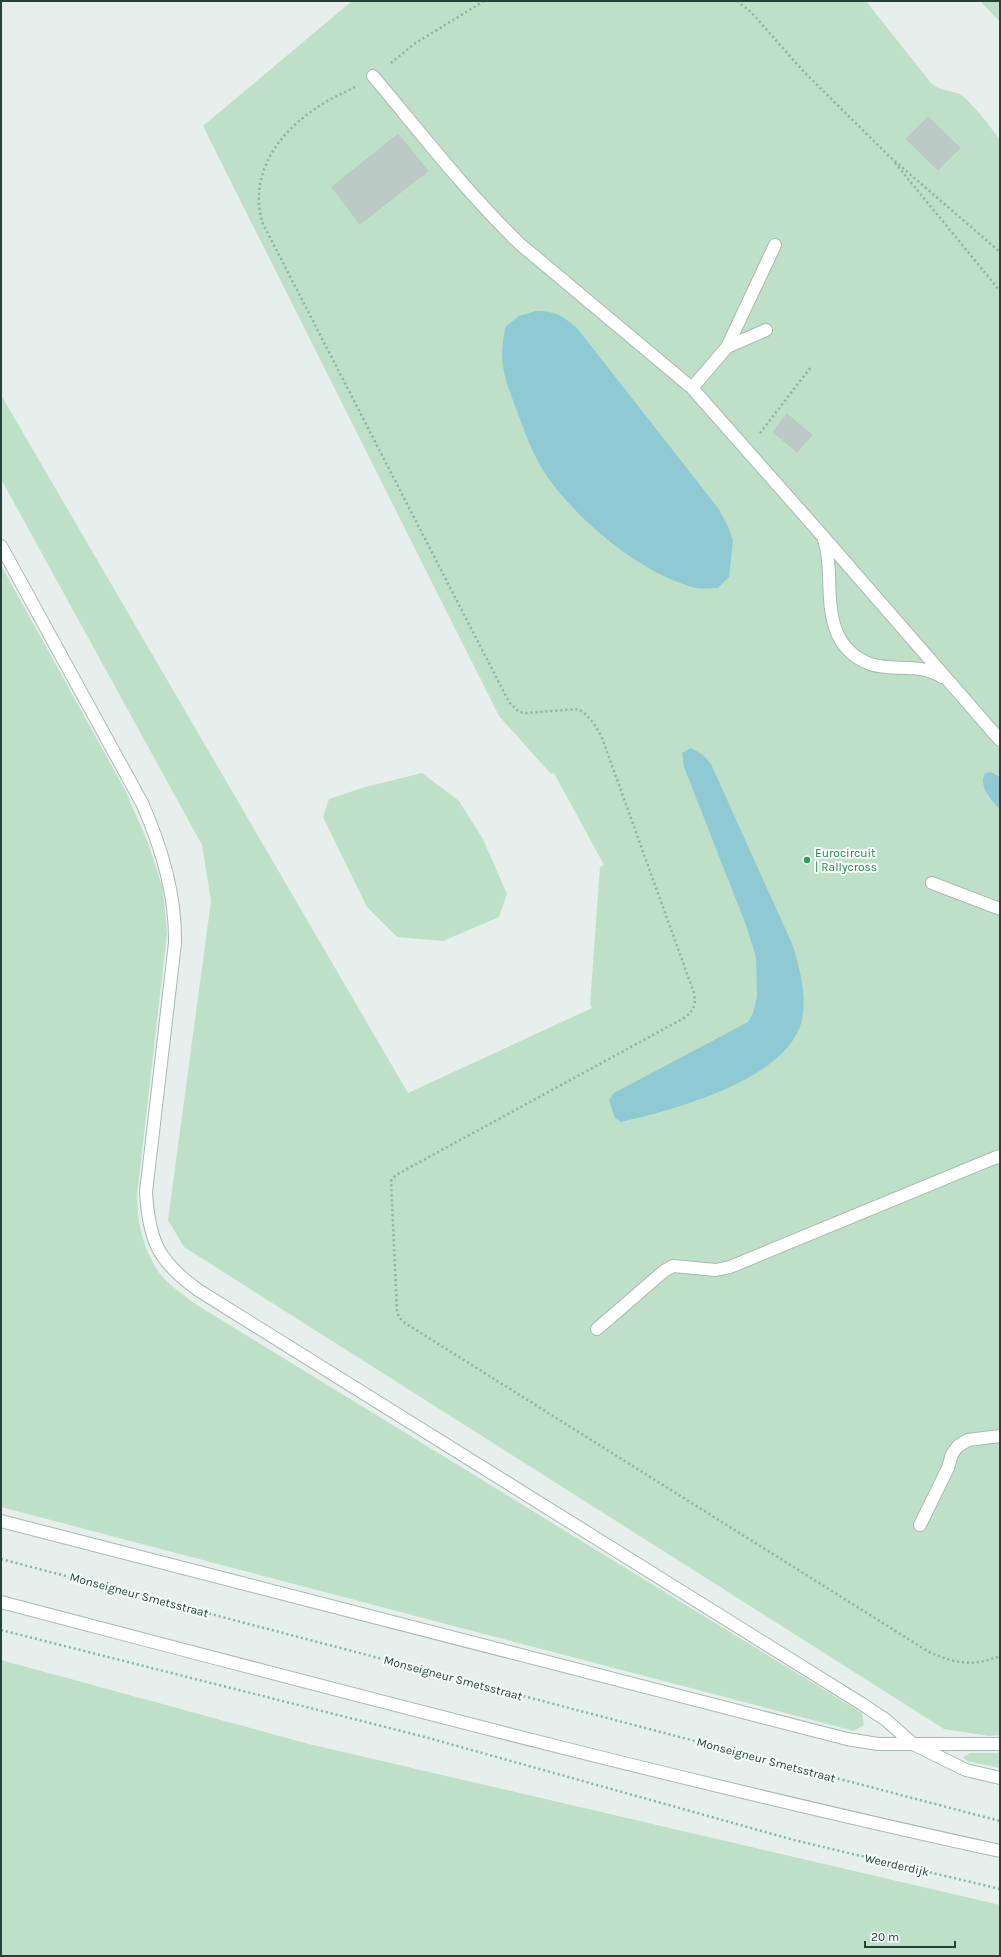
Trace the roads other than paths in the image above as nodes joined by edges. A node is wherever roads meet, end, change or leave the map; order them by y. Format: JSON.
{"nodes":[{"id":1,"x":373,"y":76,"type":"road end"},
{"id":2,"x":775,"y":245,"type":"dead end"},
{"id":3,"x":766,"y":330,"type":"dead end"},
{"id":4,"x":727,"y":347,"type":"junction"},
{"id":5,"x":692,"y":388,"type":"junction"},
{"id":6,"x":820,"y":533,"type":"junction"},
{"id":7,"x":1,"y":546,"type":"edge"},
{"id":8,"x":947,"y":680,"type":"junction"},
{"id":9,"x":1000,"y":740,"type":"edge"},
{"id":10,"x":932,"y":883,"type":"dead end"},
{"id":11,"x":1000,"y":909,"type":"edge"},
{"id":12,"x":1000,"y":1156,"type":"edge"},
{"id":13,"x":596,"y":1329,"type":"dead end"},
{"id":14,"x":1000,"y":1436,"type":"edge"},
{"id":15,"x":1,"y":1521,"type":"edge"},
{"id":16,"x":920,"y":1525,"type":"dead end"},
{"id":17,"x":1,"y":1602,"type":"edge"},
{"id":18,"x":913,"y":1744,"type":"junction"},
{"id":19,"x":1000,"y":1744,"type":"edge"},
{"id":20,"x":1000,"y":1778,"type":"edge"},
{"id":21,"x":1000,"y":1851,"type":"edge"}],
"edges":[{"from":1,"to":5,"type":"street"},
{"from":2,"to":4,"type":"street"},
{"from":3,"to":4,"type":"street"},
{"from":4,"to":5,"type":"street"},
{"from":5,"to":6,"type":"street"},
{"from":6,"to":8,"type":"street"},
{"from":6,"to":8,"type":"street"},
{"from":7,"to":18,"type":"street"},
{"from":8,"to":9,"type":"street"},
{"from":10,"to":11,"type":"street"},
{"from":12,"to":13,"type":"street"},
{"from":14,"to":16,"type":"street"},
{"from":15,"to":18,"type":"street"},
{"from":17,"to":21,"type":"street"},
{"from":18,"to":19,"type":"street"},
{"from":18,"to":20,"type":"street"}]}
